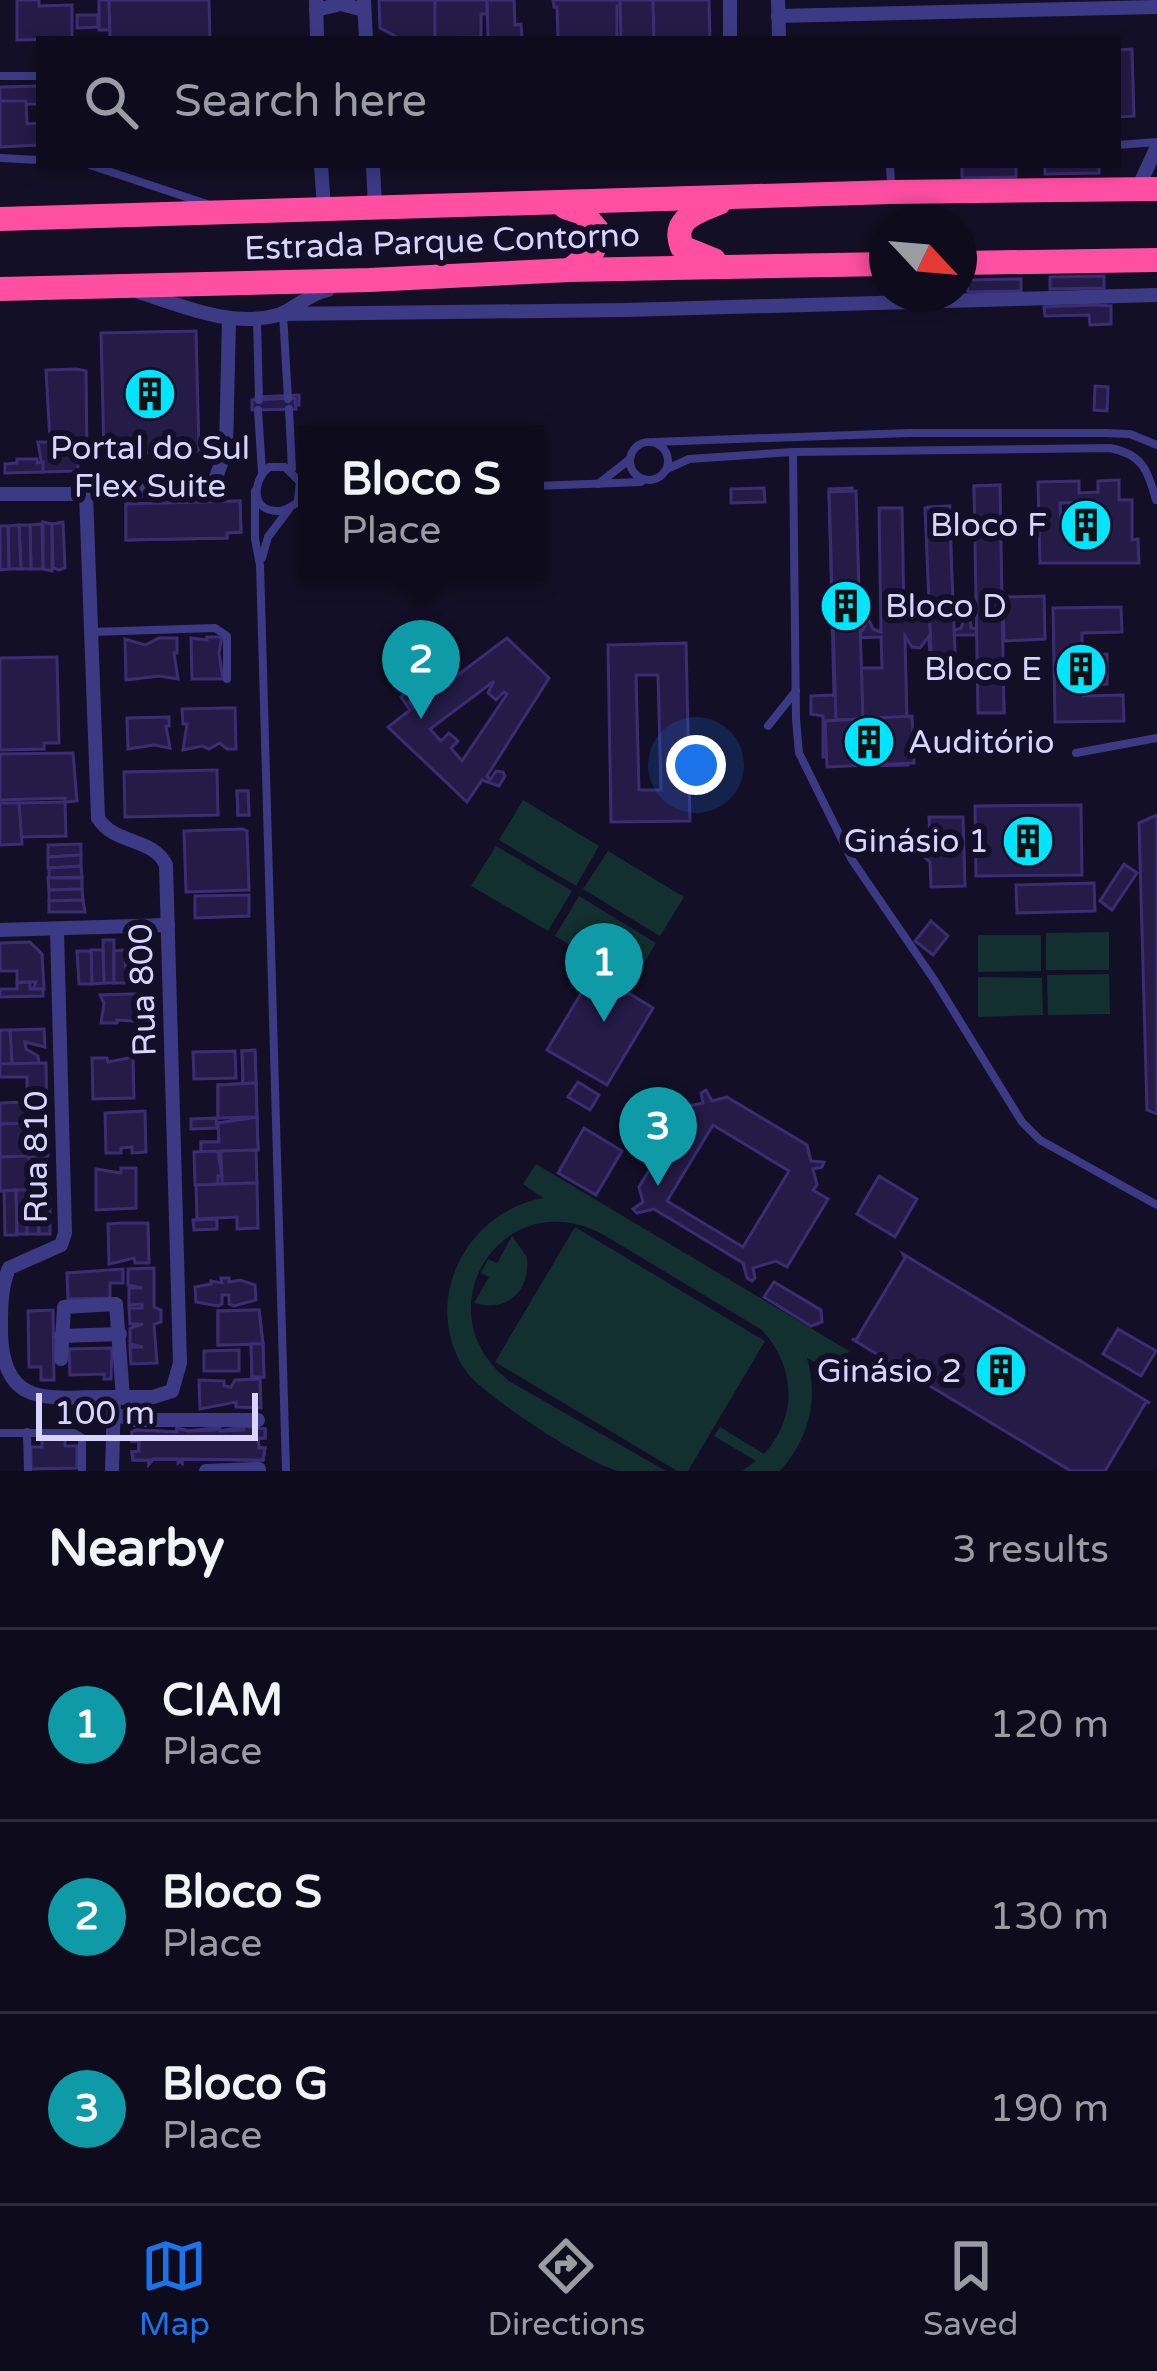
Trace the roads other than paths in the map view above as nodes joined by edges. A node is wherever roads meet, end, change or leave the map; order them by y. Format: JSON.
{"nodes":[{"id":1,"x":730,"y":0,"type":"edge"},
{"id":2,"x":316,"y":5,"type":"edge"},
{"id":3,"x":364,"y":5,"type":"edge"},
{"id":4,"x":1157,"y":7,"type":"edge"},
{"id":5,"x":778,"y":8,"type":"edge"},
{"id":6,"x":316,"y":36,"type":"edge"},
{"id":7,"x":366,"y":36,"type":"edge"},
{"id":8,"x":730,"y":36,"type":"edge"},
{"id":9,"x":0,"y":76,"type":"edge"},
{"id":10,"x":36,"y":76,"type":"edge"},
{"id":11,"x":1157,"y":144,"type":"edge"},
{"id":12,"x":1121,"y":145,"type":"edge"},
{"id":13,"x":0,"y":158,"type":"edge"},
{"id":14,"x":36,"y":160,"type":"edge"},
{"id":15,"x":98,"y":168,"type":"edge"},
{"id":16,"x":321,"y":168,"type":"edge"},
{"id":17,"x":373,"y":168,"type":"edge"},
{"id":18,"x":890,"y":168,"type":"edge"},
{"id":19,"x":1147,"y":190,"type":"edge"},
{"id":20,"x":892,"y":192,"type":"junction"},
{"id":21,"x":732,"y":198,"type":"junction"},
{"id":22,"x":555,"y":203,"type":"junction"},
{"id":23,"x":375,"y":207,"type":"junction"},
{"id":24,"x":324,"y":208,"type":"junction"},
{"id":25,"x":225,"y":211,"type":"junction"},
{"id":26,"x":0,"y":219,"type":"edge"},
{"id":27,"x":1149,"y":262,"type":"edge"},
{"id":28,"x":977,"y":263,"type":"edge"},
{"id":29,"x":869,"y":264,"type":"edge"},
{"id":30,"x":736,"y":266,"type":"junction"},
{"id":31,"x":570,"y":270,"type":"junction"},
{"id":32,"x":370,"y":280,"type":"junction"},
{"id":33,"x":117,"y":285,"type":"junction"},
{"id":34,"x":0,"y":289,"type":"edge"},
{"id":35,"x":1157,"y":295,"type":"edge"},
{"id":36,"x":283,"y":314,"type":"junction"},
{"id":37,"x":229,"y":317,"type":"junction"},
{"id":38,"x":257,"y":319,"type":"junction"},
{"id":39,"x":654,"y":442,"type":"junction"},
{"id":40,"x":1157,"y":445,"type":"edge"},
{"id":41,"x":793,"y":452,"type":"junction"},
{"id":42,"x":629,"y":460,"type":"junction"},
{"id":43,"x":667,"y":469,"type":"junction"},
{"id":44,"x":262,"y":472,"type":"junction"},
{"id":45,"x":294,"y":472,"type":"junction"},
{"id":46,"x":298,"y":474,"type":"edge"},
{"id":47,"x":298,"y":479,"type":"edge"},
{"id":48,"x":649,"y":481,"type":"junction"},
{"id":49,"x":597,"y":485,"type":"junction"},
{"id":50,"x":544,"y":486,"type":"edge"},
{"id":51,"x":254,"y":490,"type":"junction"},
{"id":52,"x":0,"y":494,"type":"edge"},
{"id":53,"x":86,"y":494,"type":"junction"},
{"id":54,"x":1156,"y":499,"type":"edge"},
{"id":55,"x":298,"y":502,"type":"edge"},
{"id":56,"x":289,"y":509,"type":"junction"},
{"id":57,"x":1157,"y":512,"type":"edge"},
{"id":58,"x":260,"y":565,"type":"junction"},
{"id":59,"x":90,"y":632,"type":"junction"},
{"id":60,"x":227,"y":679,"type":"dead end"},
{"id":61,"x":796,"y":691,"type":"junction"},
{"id":62,"x":767,"y":726,"type":"dead end"},
{"id":63,"x":1157,"y":739,"type":"edge"},
{"id":64,"x":1076,"y":753,"type":"dead end"},
{"id":65,"x":168,"y":925,"type":"junction"},
{"id":66,"x":0,"y":930,"type":"edge"},
{"id":67,"x":57,"y":931,"type":"junction"},
{"id":68,"x":1157,"y":1205,"type":"edge"},
{"id":69,"x":4,"y":1267,"type":"edge"},
{"id":70,"x":120,"y":1334,"type":"junction"},
{"id":71,"x":61,"y":1336,"type":"junction"},
{"id":72,"x":61,"y":1359,"type":"dead end"},
{"id":73,"x":117,"y":1403,"type":"junction"},
{"id":74,"x":258,"y":1420,"type":"dead end"},
{"id":75,"x":27,"y":1432,"type":"junction"},
{"id":76,"x":0,"y":1433,"type":"edge"},
{"id":77,"x":259,"y":1469,"type":"edge"},
{"id":78,"x":28,"y":1471,"type":"edge"},
{"id":79,"x":82,"y":1471,"type":"edge"},
{"id":80,"x":112,"y":1471,"type":"edge"},
{"id":81,"x":206,"y":1471,"type":"edge"},
{"id":82,"x":286,"y":1471,"type":"edge"}],
"edges":[{"from":1,"to":8,"type":"street"},
{"from":2,"to":3,"type":"street"},
{"from":2,"to":6,"type":"street"},
{"from":3,"to":7,"type":"street"},
{"from":4,"to":5,"type":"street"},
{"from":9,"to":10,"type":"lane"},
{"from":11,"to":12,"type":"lane"},
{"from":11,"to":19,"type":"street"},
{"from":13,"to":14,"type":"lane"},
{"from":15,"to":25,"type":"lane"},
{"from":16,"to":24,"type":"street"},
{"from":17,"to":23,"type":"street"},
{"from":18,"to":20,"type":"lane"},
{"from":19,"to":20,"type":"highway","name":"Estrada Parque Contorno"},
{"from":20,"to":21,"type":"highway","name":"Estrada Parque Contorno"},
{"from":21,"to":22,"type":"highway","name":"Estrada Parque Contorno"},
{"from":21,"to":30,"type":"highway"},
{"from":22,"to":23,"type":"highway","name":"Estrada Parque Contorno"},
{"from":22,"to":31,"type":"highway"},
{"from":23,"to":24,"type":"highway","name":"Estrada Parque Contorno"},
{"from":24,"to":25,"type":"highway","name":"Estrada Parque Contorno"},
{"from":25,"to":26,"type":"highway","name":"Estrada Parque Contorno"},
{"from":27,"to":28,"type":"highway"},
{"from":29,"to":30,"type":"highway","name":"Estrada Parque Contorno"},
{"from":30,"to":31,"type":"highway","name":"Estrada Parque Contorno"},
{"from":31,"to":32,"type":"highway","name":"Estrada Parque Contorno"},
{"from":32,"to":33,"type":"highway","name":"Estrada Parque Contorno"},
{"from":32,"to":36,"type":"street"},
{"from":33,"to":34,"type":"highway","name":"Estrada Parque Contorno"},
{"from":33,"to":37,"type":"street"},
{"from":35,"to":36,"type":"street"},
{"from":36,"to":38,"type":"street"},
{"from":36,"to":45,"type":"lane"},
{"from":37,"to":38,"type":"street"},
{"from":37,"to":53,"type":"street"},
{"from":38,"to":44,"type":"lane"},
{"from":39,"to":40,"type":"lane"},
{"from":39,"to":42,"type":"lane"},
{"from":39,"to":43,"type":"lane"},
{"from":41,"to":43,"type":"lane"},
{"from":41,"to":54,"type":"lane"},
{"from":41,"to":61,"type":"lane"},
{"from":42,"to":48,"type":"lane"},
{"from":42,"to":49,"type":"lane"},
{"from":43,"to":48,"type":"lane"},
{"from":44,"to":45,"type":"lane"},
{"from":44,"to":51,"type":"lane"},
{"from":45,"to":46,"type":"lane"},
{"from":45,"to":47,"type":"lane"},
{"from":48,"to":49,"type":"lane"},
{"from":49,"to":50,"type":"lane"},
{"from":51,"to":56,"type":"lane"},
{"from":51,"to":58,"type":"lane"},
{"from":52,"to":53,"type":"street"},
{"from":53,"to":59,"type":"street","name":"Rua 800"},
{"from":54,"to":57,"type":"lane"},
{"from":55,"to":56,"type":"lane"},
{"from":56,"to":58,"type":"lane"},
{"from":58,"to":82,"type":"lane"},
{"from":59,"to":60,"type":"lane"},
{"from":59,"to":65,"type":"street","name":"Rua 800"},
{"from":61,"to":62,"type":"lane"},
{"from":61,"to":68,"type":"lane"},
{"from":63,"to":64,"type":"lane"},
{"from":65,"to":67,"type":"street"},
{"from":65,"to":73,"type":"street","name":"Rua 800"},
{"from":66,"to":67,"type":"street"},
{"from":67,"to":69,"type":"street","name":"Rua 810"},
{"from":69,"to":73,"type":"street","name":"Rua 810"},
{"from":70,"to":71,"type":"street"},
{"from":70,"to":71,"type":"street"},
{"from":70,"to":73,"type":"street"},
{"from":71,"to":72,"type":"street"},
{"from":73,"to":74,"type":"street"},
{"from":73,"to":80,"type":"street"},
{"from":75,"to":76,"type":"lane"},
{"from":75,"to":78,"type":"lane"},
{"from":75,"to":79,"type":"lane"},
{"from":77,"to":81,"type":"street"}]}
